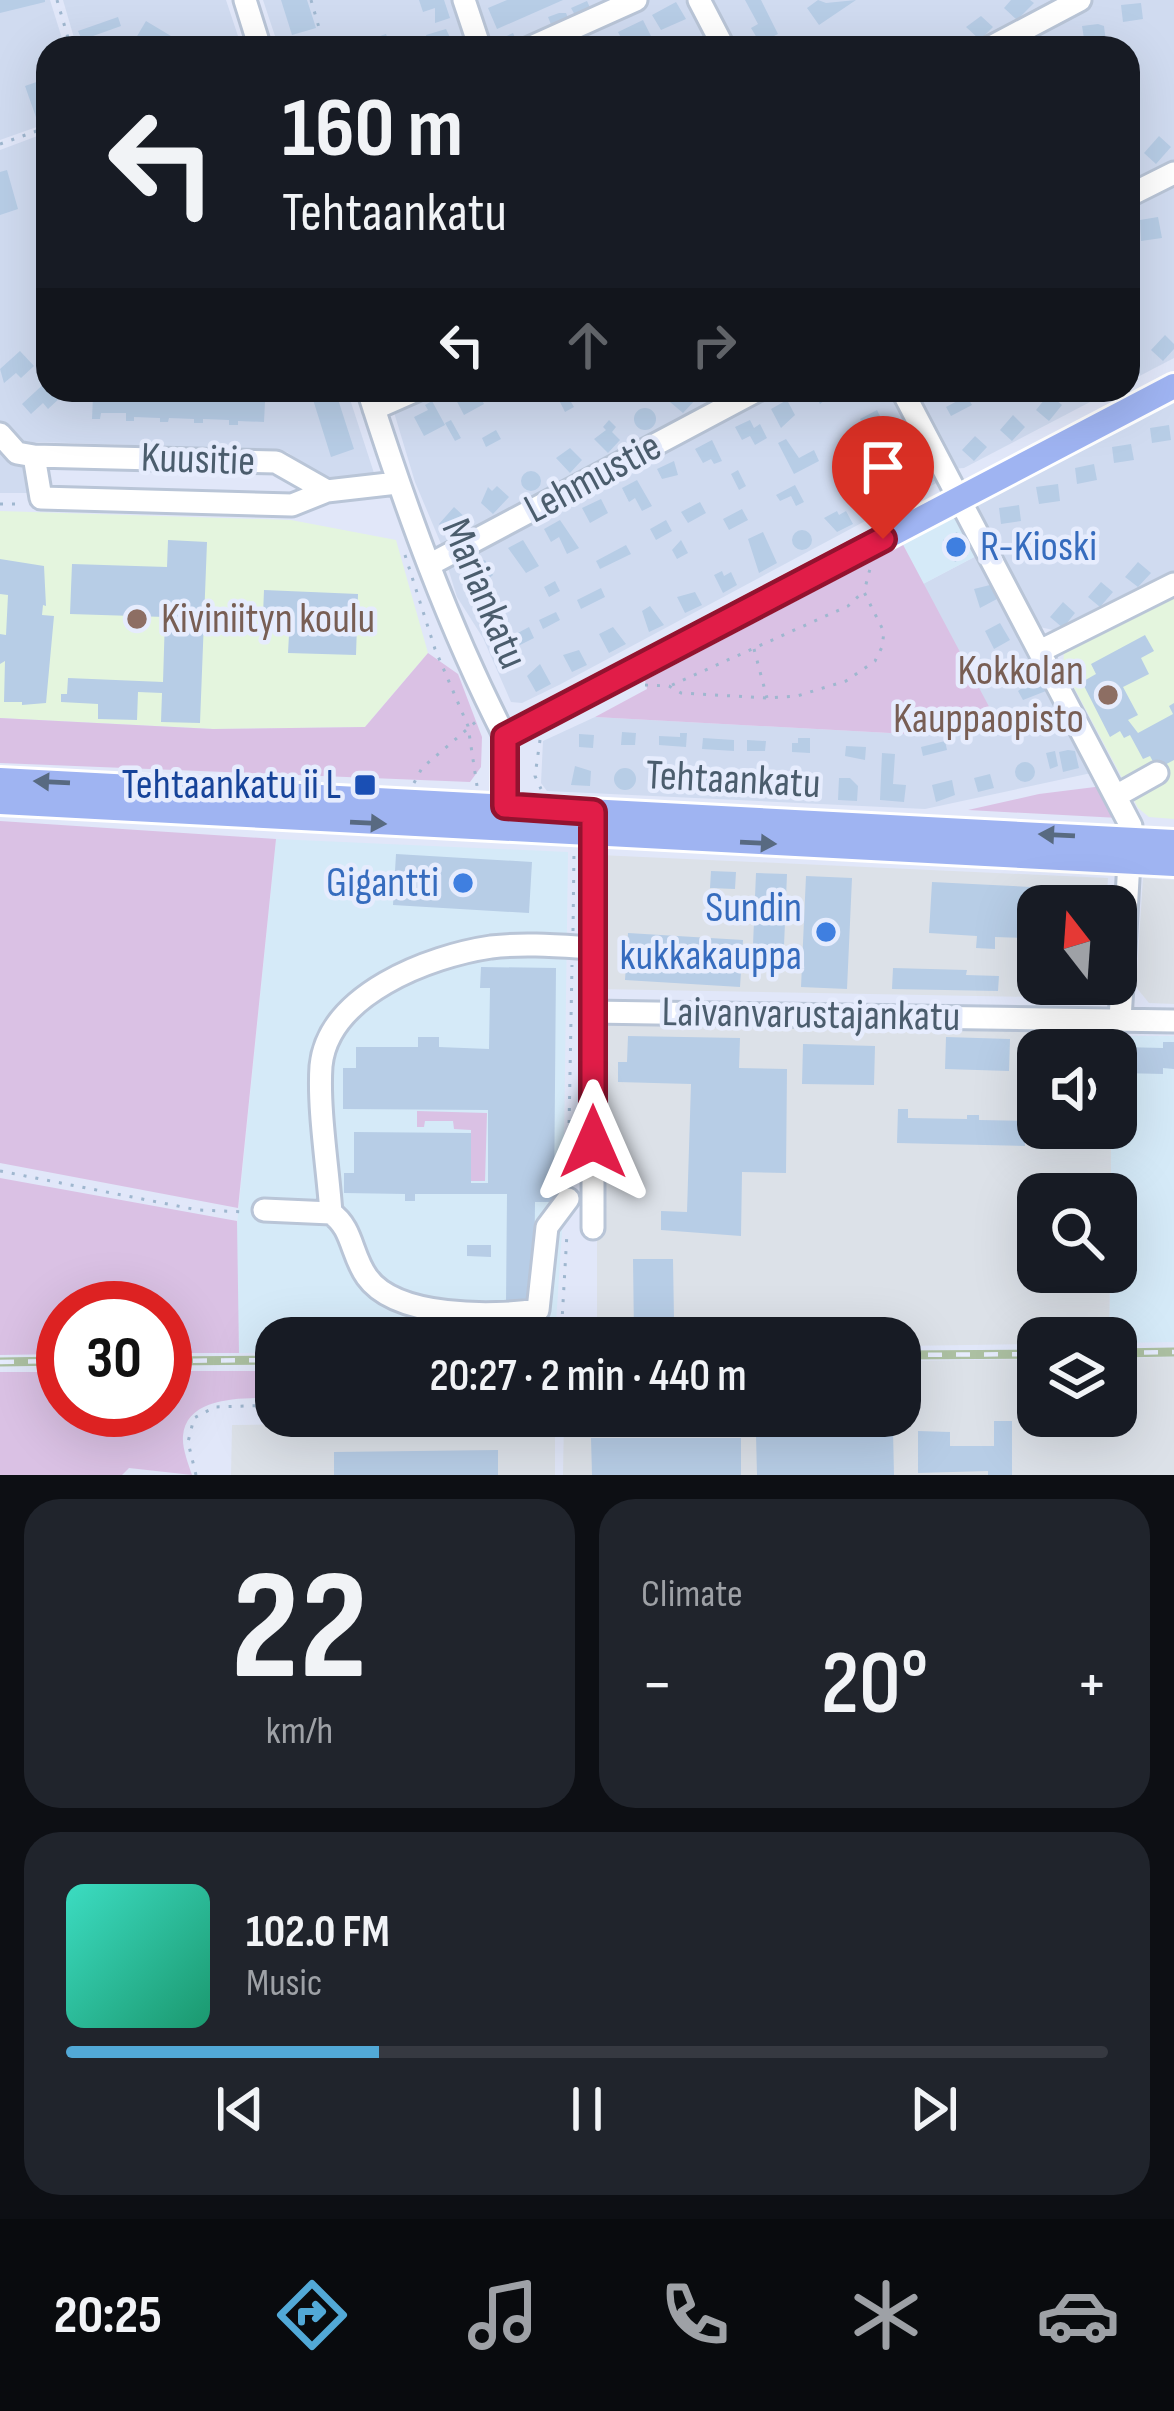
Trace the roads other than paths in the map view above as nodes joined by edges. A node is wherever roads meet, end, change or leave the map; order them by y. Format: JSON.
{"nodes":[{"id":1,"x":245,"y":0,"type":"edge"},
{"id":2,"x":464,"y":0,"type":"edge"},
{"id":3,"x":636,"y":0,"type":"edge"},
{"id":4,"x":699,"y":0,"type":"edge"},
{"id":5,"x":1080,"y":0,"type":"edge"},
{"id":6,"x":256,"y":36,"type":"edge"},
{"id":7,"x":476,"y":36,"type":"edge"},
{"id":8,"x":556,"y":36,"type":"edge"},
{"id":9,"x":718,"y":36,"type":"edge"},
{"id":10,"x":1012,"y":36,"type":"edge"},
{"id":11,"x":1174,"y":173,"type":"edge"},
{"id":12,"x":1140,"y":190,"type":"edge"},
{"id":13,"x":1174,"y":386,"type":"edge"},
{"id":14,"x":372,"y":402,"type":"edge"},
{"id":15,"x":735,"y":402,"type":"edge"},
{"id":16,"x":908,"y":402,"type":"edge"},
{"id":17,"x":0,"y":434,"type":"edge"},
{"id":18,"x":34,"y":456,"type":"junction"},
{"id":19,"x":397,"y":483,"type":"junction"},
{"id":20,"x":326,"y":491,"type":"junction"},
{"id":21,"x":959,"y":499,"type":"junction"},
{"id":22,"x":429,"y":565,"type":"junction"},
{"id":23,"x":1174,"y":584,"type":"edge"},
{"id":24,"x":1040,"y":651,"type":"junction"},
{"id":25,"x":505,"y":737,"type":"junction"},
{"id":26,"x":1157,"y":773,"type":"dead end"},
{"id":27,"x":0,"y":780,"type":"edge"},
{"id":28,"x":1116,"y":796,"type":"junction"},
{"id":29,"x":0,"y":802,"type":"edge"},
{"id":30,"x":504,"y":818,"type":"junction"},
{"id":31,"x":587,"y":831,"type":"junction"},
{"id":32,"x":1174,"y":842,"type":"edge"},
{"id":33,"x":1130,"y":850,"type":"junction"},
{"id":34,"x":1174,"y":864,"type":"edge"},
{"id":35,"x":582,"y":948,"type":"junction"},
{"id":36,"x":592,"y":1012,"type":"junction"},
{"id":37,"x":1120,"y":1020,"type":"junction"},
{"id":38,"x":1174,"y":1021,"type":"edge"},
{"id":39,"x":568,"y":1199,"type":"road end"},
{"id":40,"x":264,"y":1210,"type":"road end"},
{"id":41,"x":331,"y":1213,"type":"junction"},
{"id":42,"x":593,"y":1228,"type":"road end"}],
"edges":[{"from":1,"to":6,"type":"street"},
{"from":2,"to":7,"type":"street"},
{"from":3,"to":8,"type":"street"},
{"from":4,"to":9,"type":"street"},
{"from":5,"to":10,"type":"street"},
{"from":11,"to":12,"type":"street"},
{"from":13,"to":21,"type":"main road"},
{"from":14,"to":19,"type":"street","name":"Mariankatu"},
{"from":15,"to":22,"type":"street","name":"Lehmustie"},
{"from":16,"to":21,"type":"street"},
{"from":17,"to":18,"type":"street"},
{"from":18,"to":20,"type":"street","name":"Kuusitie"},
{"from":18,"to":20,"type":"street"},
{"from":19,"to":20,"type":"street"},
{"from":19,"to":22,"type":"street","name":"Mariankatu"},
{"from":21,"to":24,"type":"street"},
{"from":21,"to":25,"type":"main road"},
{"from":22,"to":25,"type":"street","name":"Mariankatu"},
{"from":23,"to":24,"type":"street"},
{"from":24,"to":28,"type":"street"},
{"from":25,"to":30,"type":"main road","name":"Mariankatu"},
{"from":26,"to":28,"type":"street"},
{"from":30,"to":27,"type":"main road","name":"Tehtaankatu","one_way":true},
{"from":28,"to":33,"type":"street"},
{"from":29,"to":30,"type":"main road","name":"Tehtaankatu","one_way":true},
{"from":30,"to":31,"type":"main road","name":"Tehtaankatu"},
{"from":31,"to":33,"type":"main road","name":"Tehtaankatu"},
{"from":31,"to":35,"type":"street"},
{"from":32,"to":33,"type":"main road","name":"Tehtaankatu"},
{"from":33,"to":34,"type":"main road","name":"Tehtaankatu"},
{"from":33,"to":37,"type":"street"},
{"from":35,"to":36,"type":"street"},
{"from":35,"to":41,"type":"street"},
{"from":36,"to":37,"type":"street","name":"Laivanvarustajankatu"},
{"from":36,"to":42,"type":"street"},
{"from":37,"to":38,"type":"street","name":"Laivanvarustajankatu"},
{"from":39,"to":41,"type":"street"},
{"from":40,"to":41,"type":"street"}]}
